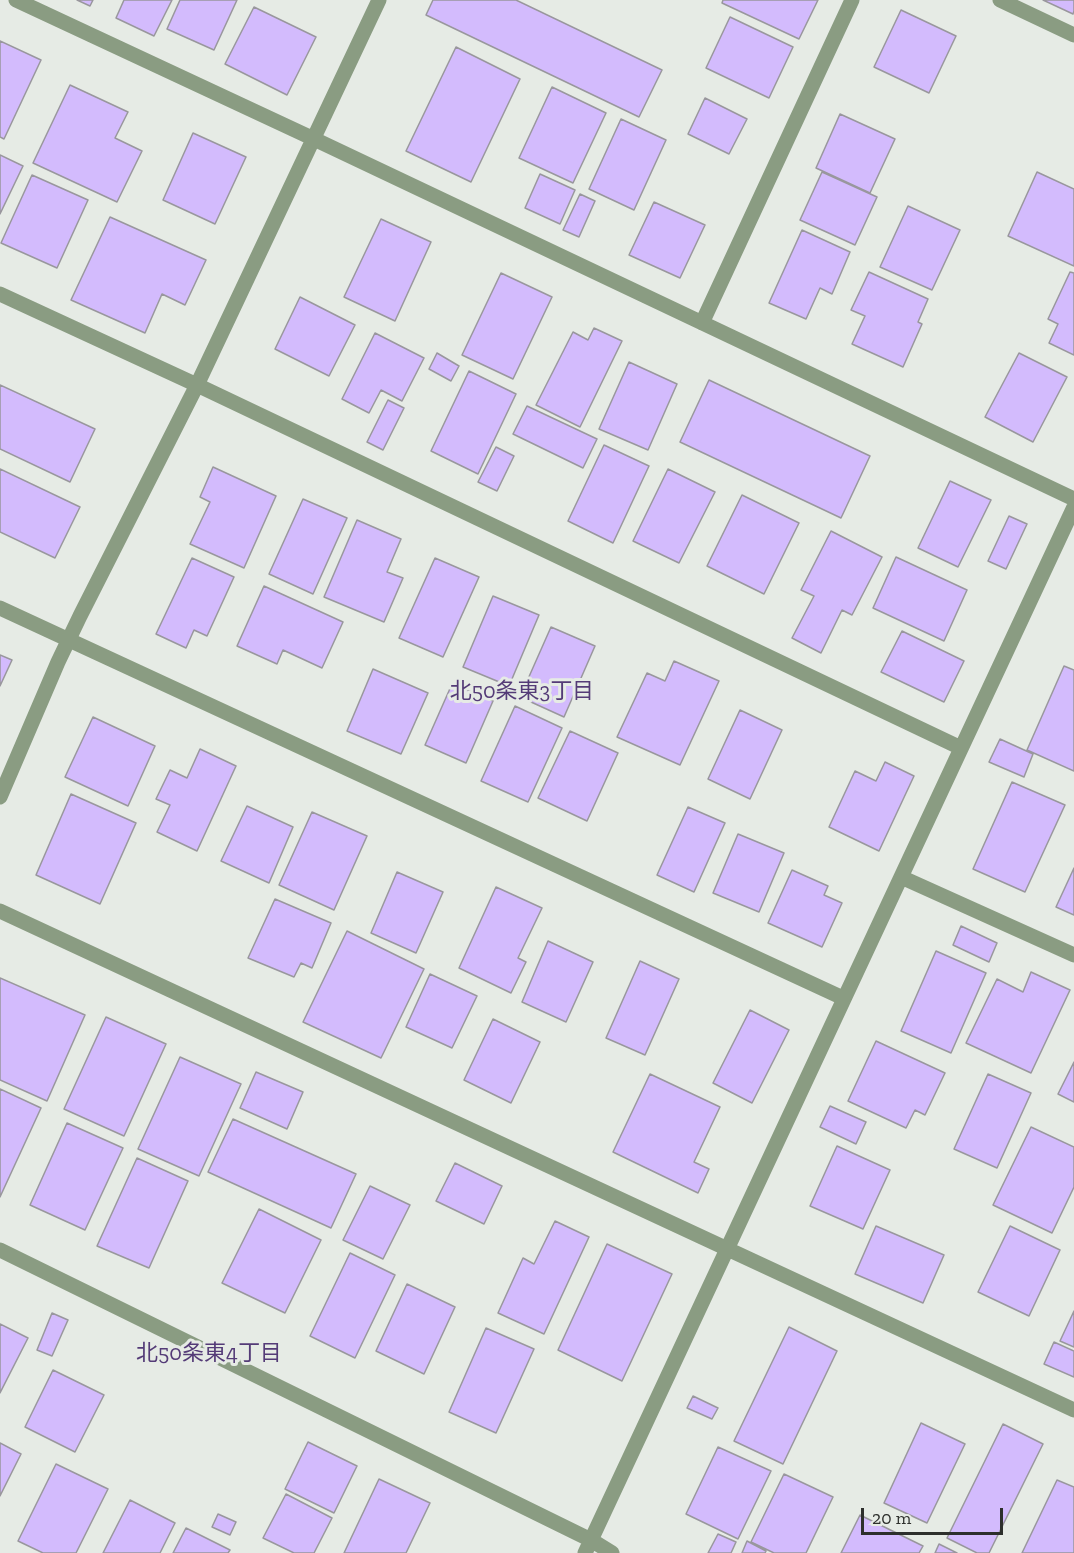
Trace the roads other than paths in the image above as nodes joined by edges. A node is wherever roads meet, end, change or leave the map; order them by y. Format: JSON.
{"nodes":[{"id":1,"x":16,"y":0,"type":"edge"},
{"id":2,"x":379,"y":0,"type":"edge"},
{"id":3,"x":852,"y":0,"type":"edge"},
{"id":4,"x":1000,"y":0,"type":"edge"},
{"id":5,"x":1074,"y":36,"type":"edge"},
{"id":6,"x":314,"y":139,"type":"junction"},
{"id":7,"x":0,"y":294,"type":"edge"},
{"id":8,"x":702,"y":323,"type":"junction"},
{"id":9,"x":197,"y":385,"type":"junction"},
{"id":10,"x":1074,"y":499,"type":"edge"},
{"id":11,"x":1074,"y":507,"type":"edge"},
{"id":12,"x":0,"y":608,"type":"edge"},
{"id":13,"x":69,"y":640,"type":"junction"},
{"id":14,"x":961,"y":748,"type":"junction"},
{"id":15,"x":0,"y":797,"type":"edge"},
{"id":16,"x":901,"y":877,"type":"junction"},
{"id":17,"x":0,"y":911,"type":"edge"},
{"id":18,"x":1074,"y":955,"type":"edge"},
{"id":19,"x":843,"y":998,"type":"junction"},
{"id":20,"x":728,"y":1249,"type":"junction"},
{"id":21,"x":0,"y":1250,"type":"edge"},
{"id":22,"x":1074,"y":1410,"type":"edge"},
{"id":23,"x":588,"y":1547,"type":"edge"},
{"id":24,"x":612,"y":1553,"type":"edge"}],
"edges":[{"from":1,"to":6,"type":"street"},
{"from":2,"to":6,"type":"street"},
{"from":3,"to":8,"type":"street"},
{"from":4,"to":5,"type":"street"},
{"from":6,"to":8,"type":"street"},
{"from":6,"to":9,"type":"street"},
{"from":7,"to":9,"type":"street"},
{"from":8,"to":10,"type":"street"},
{"from":9,"to":13,"type":"street"},
{"from":9,"to":14,"type":"street"},
{"from":11,"to":14,"type":"street"},
{"from":12,"to":13,"type":"street"},
{"from":13,"to":15,"type":"street"},
{"from":13,"to":19,"type":"street"},
{"from":14,"to":16,"type":"street"},
{"from":16,"to":18,"type":"street"},
{"from":16,"to":19,"type":"street"},
{"from":17,"to":20,"type":"street"},
{"from":19,"to":20,"type":"street"},
{"from":20,"to":22,"type":"street"},
{"from":20,"to":23,"type":"street"},
{"from":21,"to":23,"type":"street"},
{"from":23,"to":24,"type":"street"}]}
